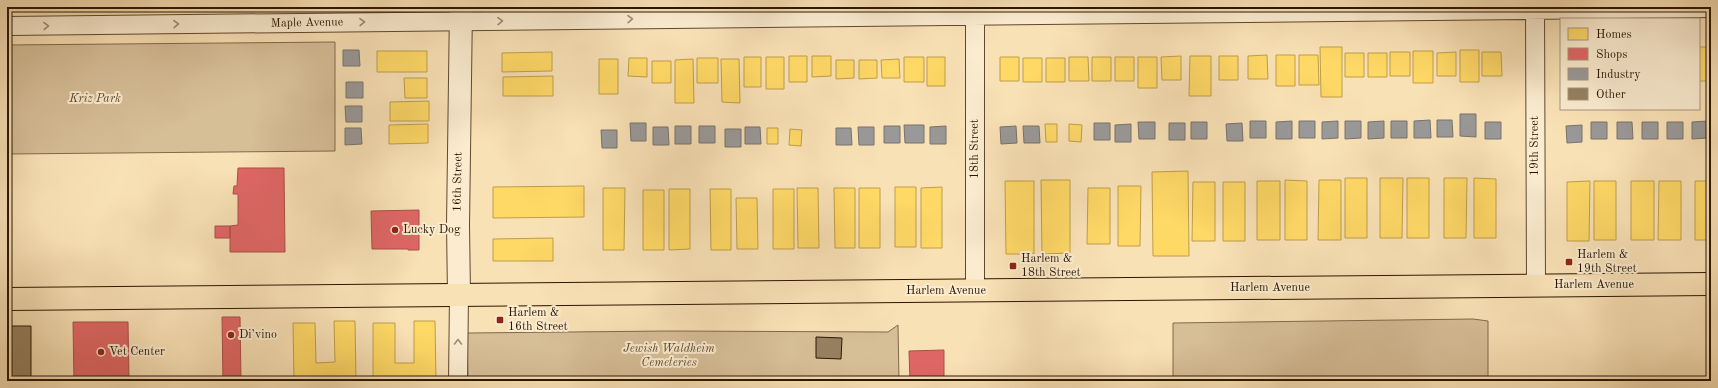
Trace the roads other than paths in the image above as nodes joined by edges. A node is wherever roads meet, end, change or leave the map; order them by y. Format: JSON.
{"nodes":[{"id":1,"x":1535,"y":8,"type":"edge"},
{"id":2,"x":1711,"y":8,"type":"edge"},
{"id":3,"x":975,"y":11,"type":"edge"},
{"id":4,"x":461,"y":14,"type":"edge"},
{"id":5,"x":7,"y":26,"type":"edge"},
{"id":6,"x":1711,"y":284,"type":"edge"},
{"id":7,"x":1536,"y":286,"type":"junction"},
{"id":8,"x":975,"y":290,"type":"junction"},
{"id":9,"x":459,"y":295,"type":"junction"},
{"id":10,"x":7,"y":299,"type":"edge"},
{"id":11,"x":458,"y":381,"type":"edge"}],
"edges":[{"from":1,"to":2,"type":"street","name":"Maple Avenue"},
{"from":1,"to":3,"type":"street","name":"Maple Avenue"},
{"from":1,"to":7,"type":"street","name":"19th Street"},
{"from":4,"to":3,"type":"street","name":"Maple Avenue","one_way":true},
{"from":3,"to":8,"type":"street","name":"18th Street"},
{"from":5,"to":4,"type":"street","name":"Maple Avenue","one_way":true},
{"from":4,"to":9,"type":"street","name":"16th Street"},
{"from":6,"to":7,"type":"main road","name":"Harlem Avenue"},
{"from":7,"to":8,"type":"main road","name":"Harlem Avenue"},
{"from":8,"to":9,"type":"main road","name":"Harlem Avenue"},
{"from":9,"to":10,"type":"main road","name":"Harlem Avenue"},
{"from":11,"to":9,"type":"street","name":"16th Street","one_way":true}]}
